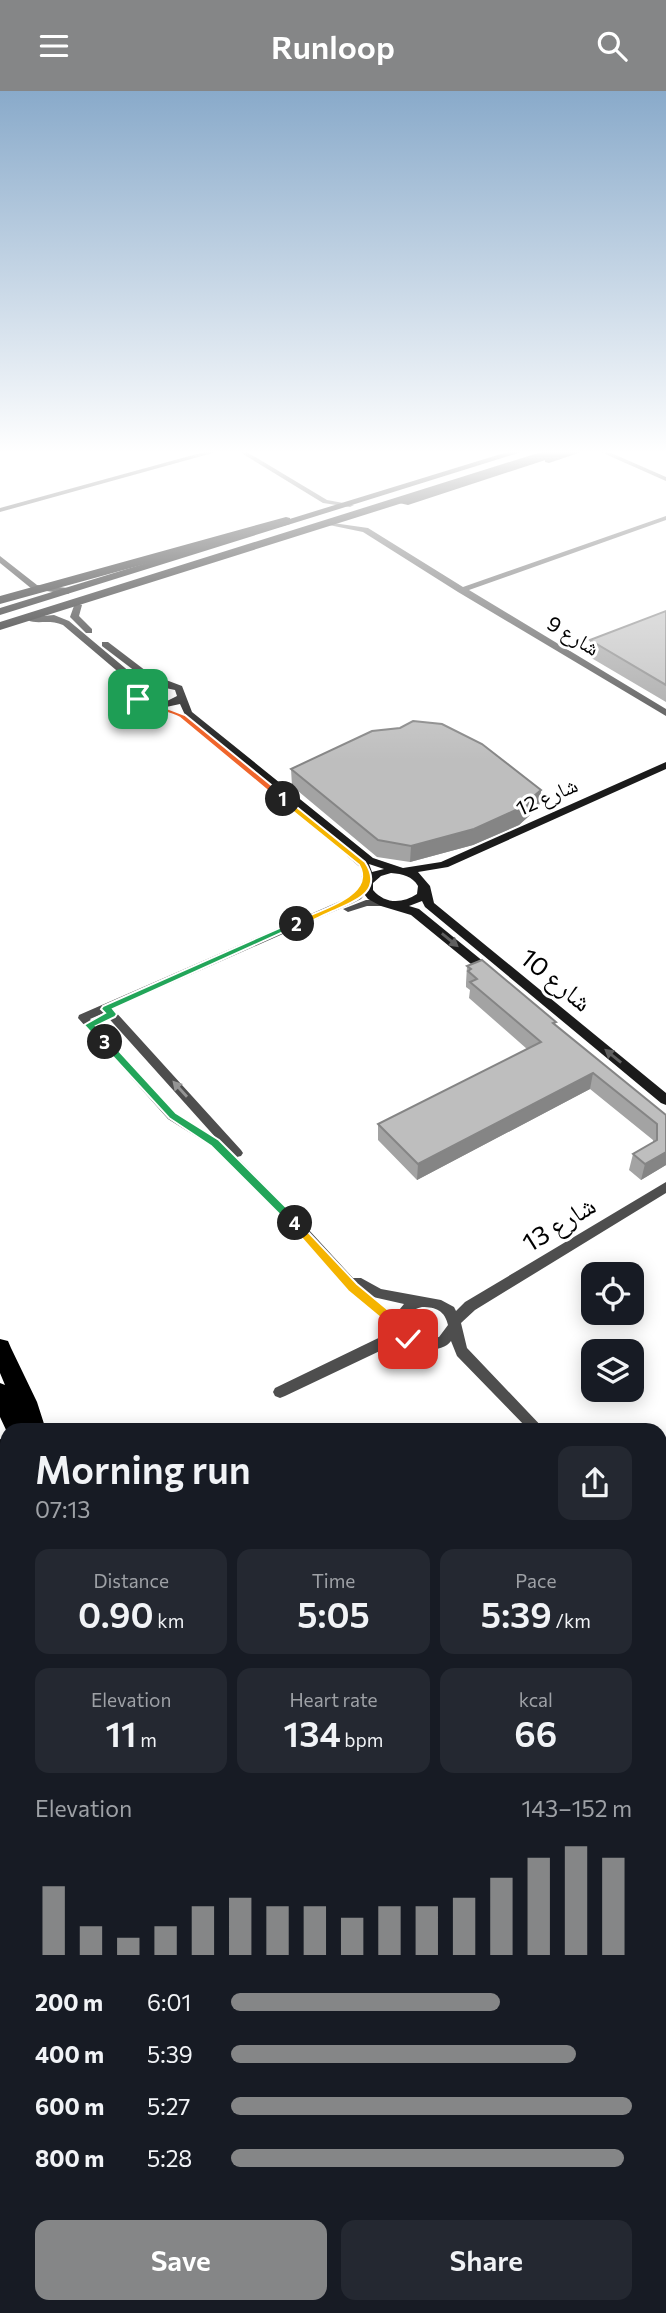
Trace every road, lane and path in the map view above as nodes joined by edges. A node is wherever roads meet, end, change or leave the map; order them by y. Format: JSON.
{"nodes":[{"id":1,"x":172,"y":553,"type":"edge"},
{"id":2,"x":196,"y":553,"type":"edge"},
{"id":3,"x":200,"y":553,"type":"edge"},
{"id":4,"x":235,"y":553,"type":"edge"},
{"id":5,"x":245,"y":553,"type":"edge"},
{"id":6,"x":401,"y":553,"type":"edge"},
{"id":7,"x":567,"y":553,"type":"edge"},
{"id":8,"x":0,"y":559,"type":"edge"},
{"id":9,"x":0,"y":568,"type":"edge"},
{"id":10,"x":461,"y":590,"type":"junction"},
{"id":11,"x":68,"y":591,"type":"junction"},
{"id":12,"x":0,"y":600,"type":"edge"},
{"id":13,"x":22,"y":605,"type":"junction"},
{"id":14,"x":78,"y":605,"type":"junction"},
{"id":15,"x":0,"y":615,"type":"edge"},
{"id":16,"x":24,"y":620,"type":"junction"},
{"id":17,"x":0,"y":628,"type":"edge"},
{"id":18,"x":165,"y":683,"type":"junction"},
{"id":19,"x":138,"y":693,"type":"junction"},
{"id":20,"x":182,"y":697,"type":"junction"},
{"id":21,"x":155,"y":706,"type":"junction"},
{"id":22,"x":666,"y":713,"type":"edge"},
{"id":23,"x":666,"y":765,"type":"edge"},
{"id":24,"x":293,"y":802,"type":"junction"},
{"id":25,"x":444,"y":865,"type":"junction"},
{"id":26,"x":402,"y":871,"type":"junction"},
{"id":27,"x":367,"y":884,"type":"junction"},
{"id":28,"x":424,"y":887,"type":"junction"},
{"id":29,"x":387,"y":904,"type":"junction"},
{"id":30,"x":503,"y":984,"type":"edge"},
{"id":31,"x":109,"y":1011,"type":"junction"},
{"id":32,"x":666,"y":1100,"type":"edge"},
{"id":33,"x":196,"y":1107,"type":"junction"},
{"id":34,"x":172,"y":1116,"type":"junction"},
{"id":35,"x":666,"y":1187,"type":"edge"},
{"id":36,"x":430,"y":1302,"type":"junction"},
{"id":37,"x":477,"y":1302,"type":"junction"},
{"id":38,"x":454,"y":1325,"type":"junction"},
{"id":39,"x":401,"y":1330,"type":"junction"},
{"id":40,"x":437,"y":1344,"type":"junction"},
{"id":41,"x":0,"y":1349,"type":"edge"},
{"id":42,"x":462,"y":1352,"type":"junction"},
{"id":43,"x":0,"y":1373,"type":"edge"},
{"id":44,"x":279,"y":1392,"type":"dead end"},
{"id":45,"x":0,"y":1393,"type":"edge"},
{"id":46,"x":15,"y":1423,"type":"edge"},
{"id":47,"x":25,"y":1423,"type":"edge"},
{"id":48,"x":32,"y":1423,"type":"edge"},
{"id":49,"x":532,"y":1423,"type":"edge"}],
"edges":[{"from":1,"to":12,"type":"highway"},
{"from":2,"to":11,"type":"main road"},
{"from":3,"to":15,"type":"highway"},
{"from":4,"to":16,"type":"highway"},
{"from":5,"to":14,"type":"main road"},
{"from":6,"to":10,"type":"street"},
{"from":7,"to":10,"type":"street"},
{"from":8,"to":11,"type":"street"},
{"from":9,"to":13,"type":"street"},
{"from":10,"to":22,"type":"street","name":"شارع 9"},
{"from":11,"to":13,"type":"main road"},
{"from":13,"to":15,"type":"main road"},
{"from":14,"to":16,"type":"main road"},
{"from":14,"to":18,"type":"street"},
{"from":16,"to":17,"type":"highway"},
{"from":16,"to":19,"type":"street"},
{"from":18,"to":19,"type":"street"},
{"from":18,"to":20,"type":"street"},
{"from":19,"to":21,"type":"street"},
{"from":20,"to":21,"type":"street"},
{"from":20,"to":24,"type":"street"},
{"from":21,"to":24,"type":"street"},
{"from":23,"to":25,"type":"street","name":"شارع 12"},
{"from":24,"to":26,"type":"street"},
{"from":24,"to":27,"type":"street"},
{"from":25,"to":26,"type":"street","name":"شارع 12"},
{"from":25,"to":28,"type":"street","name":"شارع 12"},
{"from":26,"to":27,"type":"street"},
{"from":26,"to":28,"type":"street"},
{"from":27,"to":29,"type":"street"},
{"from":27,"to":31,"type":"street"},
{"from":28,"to":29,"type":"street","name":"شارع 12"},
{"from":32,"to":28,"type":"street","name":"شارع 10","one_way":true},
{"from":29,"to":30,"type":"street","name":"شارع 10","one_way":true},
{"from":29,"to":31,"type":"street"},
{"from":33,"to":31,"type":"street","one_way":true},
{"from":31,"to":34,"type":"street"},
{"from":33,"to":34,"type":"street"},
{"from":33,"to":36,"type":"street"},
{"from":34,"to":39,"type":"street"},
{"from":35,"to":37,"type":"street","name":"شارع 13"},
{"from":36,"to":37,"type":"street"},
{"from":36,"to":38,"type":"street"},
{"from":36,"to":39,"type":"street"},
{"from":37,"to":38,"type":"street","name":"شارع 13"},
{"from":38,"to":40,"type":"street"},
{"from":38,"to":42,"type":"street"},
{"from":39,"to":40,"type":"street"},
{"from":39,"to":44,"type":"street"},
{"from":40,"to":42,"type":"street"},
{"from":41,"to":48,"type":"highway"},
{"from":42,"to":49,"type":"street"},
{"from":43,"to":47,"type":"main road"},
{"from":45,"to":46,"type":"highway"}]}
